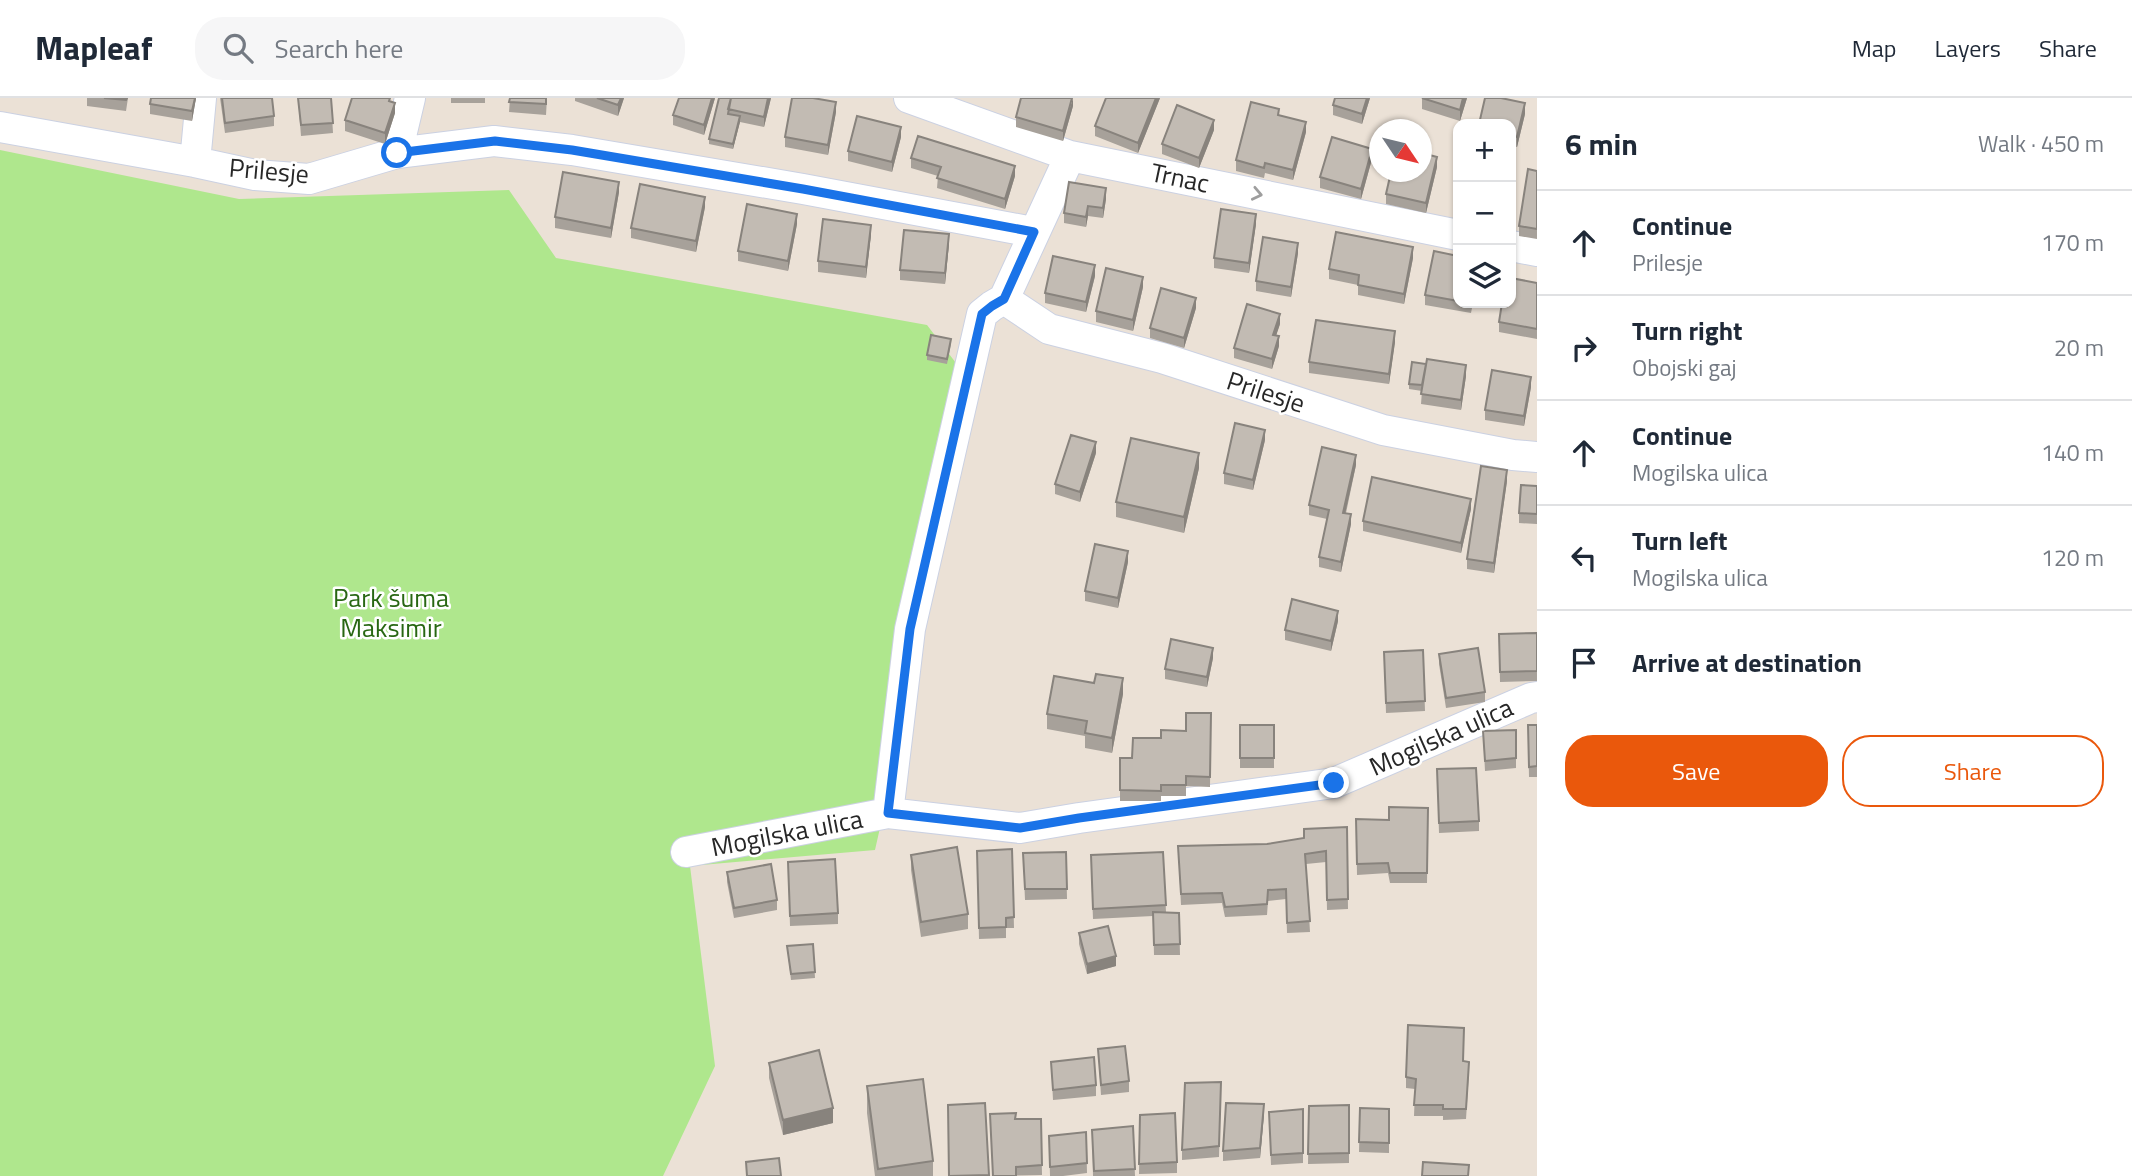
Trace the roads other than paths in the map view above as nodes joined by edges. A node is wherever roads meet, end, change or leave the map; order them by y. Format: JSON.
{"nodes":[{"id":1,"x":201,"y":98,"type":"edge"},
{"id":2,"x":410,"y":98,"type":"edge"},
{"id":3,"x":909,"y":98,"type":"edge"},
{"id":4,"x":0,"y":127,"type":"edge"},
{"id":5,"x":397,"y":153,"type":"junction"},
{"id":6,"x":1070,"y":156,"type":"junction"},
{"id":7,"x":195,"y":162,"type":"junction"},
{"id":8,"x":1034,"y":232,"type":"junction"},
{"id":9,"x":1453,"y":234,"type":"edge"},
{"id":10,"x":1516,"y":247,"type":"edge"},
{"id":11,"x":1537,"y":251,"type":"edge"},
{"id":12,"x":1004,"y":299,"type":"junction"},
{"id":13,"x":1537,"y":457,"type":"edge"},
{"id":14,"x":1537,"y":697,"type":"edge"},
{"id":15,"x":888,"y":813,"type":"junction"},
{"id":16,"x":686,"y":852,"type":"dead end"}],
"edges":[{"from":1,"to":7,"type":"street"},
{"from":2,"to":5,"type":"street"},
{"from":3,"to":6,"type":"street","name":"Trnac"},
{"from":4,"to":7,"type":"street","name":"Prilesje"},
{"from":5,"to":7,"type":"street","name":"Prilesje"},
{"from":5,"to":8,"type":"street","name":"Prilesje"},
{"from":6,"to":8,"type":"street"},
{"from":6,"to":9,"type":"street","name":"Trnac","one_way":true},
{"from":8,"to":12,"type":"street"},
{"from":10,"to":11,"type":"street"},
{"from":12,"to":13,"type":"street","name":"Prilesje"},
{"from":12,"to":15,"type":"street","name":"Mogilska ulica"},
{"from":14,"to":15,"type":"street","name":"Mogilska ulica"},
{"from":15,"to":16,"type":"street","name":"Mogilska ulica"}]}
